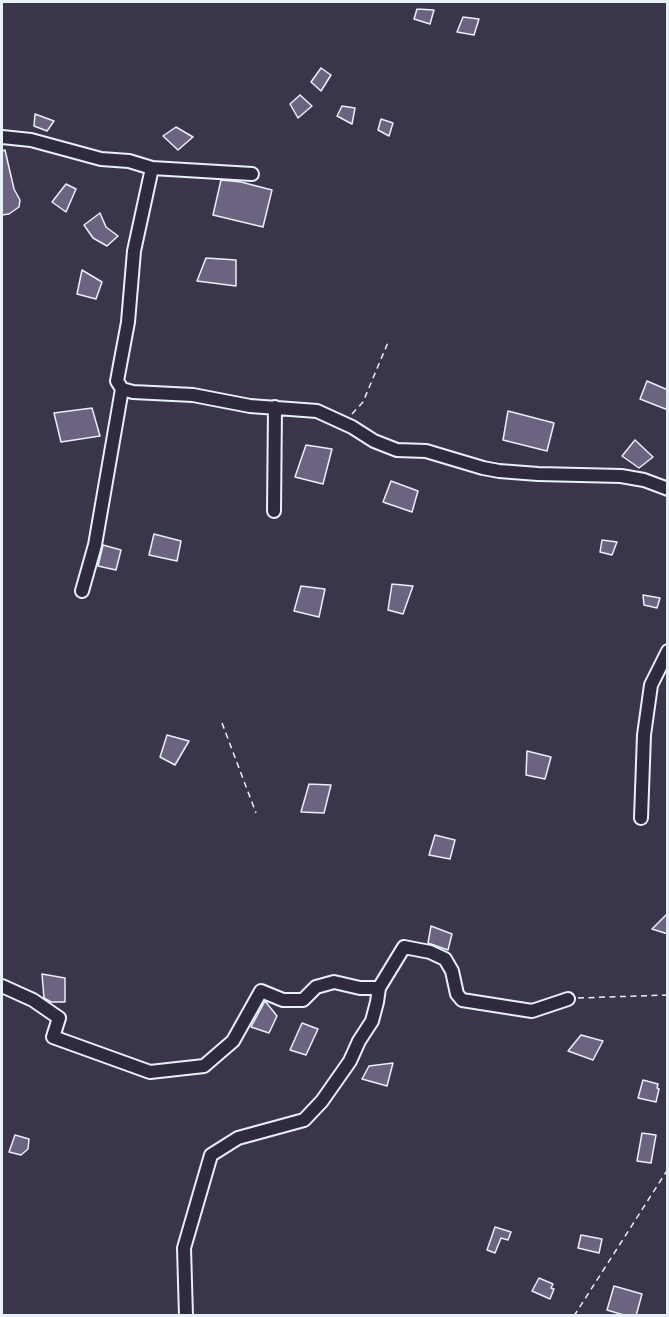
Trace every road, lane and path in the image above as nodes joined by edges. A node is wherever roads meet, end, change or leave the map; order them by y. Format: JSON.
{"nodes":[{"id":1,"x":2,"y":137,"type":"edge"},
{"id":2,"x":152,"y":168,"type":"junction"},
{"id":3,"x":252,"y":174,"type":"dead end"},
{"id":4,"x":389,"y":340,"type":"dead end"},
{"id":5,"x":122,"y":389,"type":"junction"},
{"id":6,"x":274,"y":407,"type":"junction"},
{"id":7,"x":344,"y":424,"type":"junction"},
{"id":8,"x":668,"y":489,"type":"edge"},
{"id":9,"x":274,"y":511,"type":"dead end"},
{"id":10,"x":82,"y":591,"type":"dead end"},
{"id":11,"x":668,"y":651,"type":"edge"},
{"id":12,"x":222,"y":723,"type":"dead end"},
{"id":13,"x":256,"y":813,"type":"dead end"},
{"id":14,"x":641,"y":818,"type":"dead end"},
{"id":15,"x":2,"y":986,"type":"edge"},
{"id":16,"x":379,"y":988,"type":"junction"},
{"id":17,"x":668,"y":995,"type":"edge"},
{"id":18,"x":568,"y":999,"type":"joint"},
{"id":19,"x":668,"y":1169,"type":"edge"},
{"id":20,"x":186,"y":1316,"type":"edge"},
{"id":21,"x":574,"y":1316,"type":"edge"}],
"edges":[{"from":1,"to":2,"type":"street"},
{"from":2,"to":3,"type":"street"},
{"from":2,"to":5,"type":"street"},
{"from":4,"to":7,"type":"path"},
{"from":5,"to":6,"type":"street"},
{"from":5,"to":10,"type":"street"},
{"from":6,"to":7,"type":"street"},
{"from":6,"to":9,"type":"street"},
{"from":7,"to":8,"type":"street"},
{"from":11,"to":14,"type":"street"},
{"from":12,"to":13,"type":"path"},
{"from":15,"to":16,"type":"street"},
{"from":16,"to":18,"type":"street"},
{"from":16,"to":20,"type":"street"},
{"from":17,"to":18,"type":"path"},
{"from":19,"to":21,"type":"path"}]}
